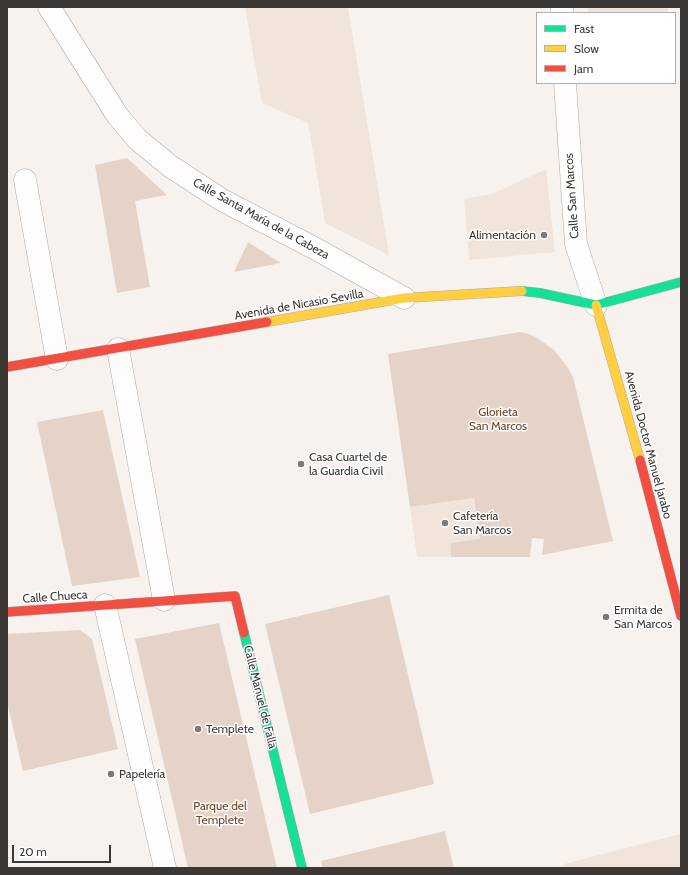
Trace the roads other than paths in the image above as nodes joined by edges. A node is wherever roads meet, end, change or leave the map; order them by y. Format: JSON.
{"nodes":[{"id":1,"x":48,"y":7,"type":"edge"},
{"id":2,"x":565,"y":84,"type":"edge"},
{"id":3,"x":25,"y":180,"type":"dead end"},
{"id":4,"x":681,"y":282,"type":"edge"},
{"id":5,"x":404,"y":298,"type":"junction"},
{"id":6,"x":596,"y":305,"type":"junction"},
{"id":7,"x":118,"y":349,"type":"junction"},
{"id":8,"x":56,"y":359,"type":"junction"},
{"id":9,"x":7,"y":367,"type":"edge"},
{"id":10,"x":164,"y":600,"type":"junction"},
{"id":11,"x":105,"y":606,"type":"junction"},
{"id":12,"x":7,"y":612,"type":"edge"},
{"id":13,"x":681,"y":616,"type":"edge"},
{"id":14,"x":165,"y":868,"type":"edge"},
{"id":15,"x":302,"y":868,"type":"edge"}],
"edges":[{"from":1,"to":5,"type":"street","name":"Calle Santa María de la Cabeza"},
{"from":2,"to":6,"type":"street","name":"Calle San Marcos"},
{"from":3,"to":8,"type":"street"},
{"from":4,"to":6,"type":"street"},
{"from":5,"to":6,"type":"street","name":"Avenida de Nicasio Sevilla"},
{"from":5,"to":7,"type":"street","name":"Avenida de Nicasio Sevilla"},
{"from":6,"to":13,"type":"street","name":"Avenida Doctor Manuel Jarabo"},
{"from":7,"to":8,"type":"street","name":"Avenida de Nicasio Sevilla"},
{"from":7,"to":10,"type":"street"},
{"from":8,"to":9,"type":"street","name":"Avenida de Nicasio Sevilla"},
{"from":10,"to":11,"type":"street","name":"Calle Manuel de Falla"},
{"from":10,"to":15,"type":"street","name":"Calle Manuel de Falla"},
{"from":11,"to":12,"type":"street","name":"Calle Chueca"},
{"from":11,"to":14,"type":"street"}]}
